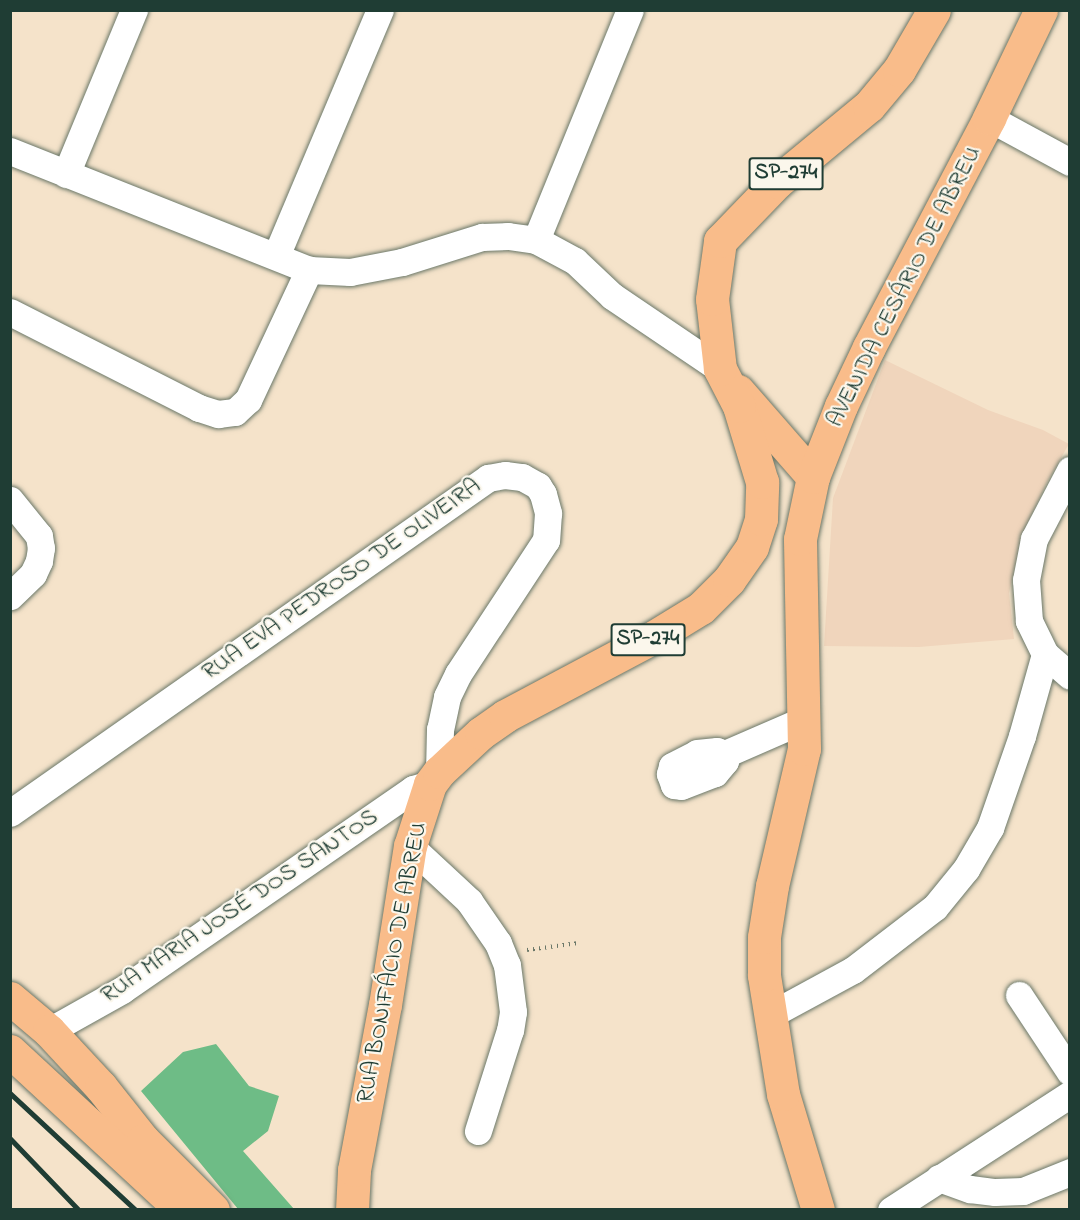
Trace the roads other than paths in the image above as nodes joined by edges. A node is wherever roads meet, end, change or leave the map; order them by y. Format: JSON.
{"nodes":[{"id":1,"x":134,"y":10,"type":"edge"},
{"id":2,"x":380,"y":10,"type":"edge"},
{"id":3,"x":630,"y":10,"type":"edge"},
{"id":4,"x":934,"y":10,"type":"edge"},
{"id":5,"x":1041,"y":10,"type":"edge"},
{"id":6,"x":989,"y":118,"type":"junction"},
{"id":7,"x":10,"y":151,"type":"edge"},
{"id":8,"x":1070,"y":162,"type":"edge"},
{"id":9,"x":66,"y":174,"type":"junction"},
{"id":10,"x":536,"y":240,"type":"junction"},
{"id":11,"x":276,"y":256,"type":"junction"},
{"id":12,"x":309,"y":270,"type":"junction"},
{"id":13,"x":10,"y":312,"type":"edge"},
{"id":14,"x":720,"y":369,"type":"junction"},
{"id":15,"x":1070,"y":470,"type":"edge"},
{"id":16,"x":813,"y":477,"type":"junction"},
{"id":17,"x":10,"y":500,"type":"edge"},
{"id":18,"x":10,"y":596,"type":"edge"},
{"id":19,"x":1045,"y":654,"type":"junction"},
{"id":20,"x":1070,"y":676,"type":"edge"},
{"id":21,"x":801,"y":721,"type":"junction"},
{"id":22,"x":725,"y":754,"type":"dead end"},
{"id":23,"x":435,"y":778,"type":"junction"},
{"id":24,"x":10,"y":813,"type":"edge"},
{"id":25,"x":410,"y":846,"type":"junction"},
{"id":26,"x":1019,"y":995,"type":"dead end"},
{"id":27,"x":10,"y":998,"type":"edge"},
{"id":28,"x":770,"y":1015,"type":"junction"},
{"id":29,"x":49,"y":1031,"type":"junction"},
{"id":30,"x":10,"y":1051,"type":"edge"},
{"id":31,"x":1070,"y":1072,"type":"edge"},
{"id":32,"x":1070,"y":1094,"type":"edge"},
{"id":33,"x":478,"y":1131,"type":"dead end"},
{"id":34,"x":1070,"y":1172,"type":"edge"},
{"id":35,"x":939,"y":1178,"type":"junction"},
{"id":36,"x":182,"y":1209,"type":"edge"},
{"id":37,"x":213,"y":1209,"type":"edge"},
{"id":38,"x":352,"y":1209,"type":"edge"},
{"id":39,"x":818,"y":1209,"type":"edge"},
{"id":40,"x":891,"y":1209,"type":"edge"}],
"edges":[{"from":1,"to":9,"type":"street"},
{"from":2,"to":11,"type":"street"},
{"from":3,"to":10,"type":"street"},
{"from":4,"to":14,"type":"main road","name":"RUA BONIFÁCIO DE ABREU","number":"SP-274"},
{"from":5,"to":6,"type":"main road","name":"AVENIDA CESÁRIO DE ABREU"},
{"from":6,"to":8,"type":"street"},
{"from":6,"to":16,"type":"main road","name":"AVENIDA CESÁRIO DE ABREU"},
{"from":7,"to":9,"type":"street"},
{"from":9,"to":11,"type":"street"},
{"from":10,"to":12,"type":"street"},
{"from":10,"to":14,"type":"street"},
{"from":11,"to":12,"type":"street"},
{"from":12,"to":13,"type":"street"},
{"from":14,"to":16,"type":"main road"},
{"from":14,"to":23,"type":"main road","name":"RUA BONIFÁCIO DE ABREU","number":"SP-274"},
{"from":15,"to":19,"type":"street"},
{"from":16,"to":21,"type":"main road","name":"AVENIDA CESÁRIO DE ABREU"},
{"from":17,"to":18,"type":"street"},
{"from":19,"to":20,"type":"street"},
{"from":19,"to":28,"type":"street"},
{"from":21,"to":22,"type":"street"},
{"from":21,"to":28,"type":"main road","name":"AVENIDA CESÁRIO DE ABREU"},
{"from":23,"to":24,"type":"street","name":"RUA EVA PEDROSO DE OLIVEIRA"},
{"from":23,"to":25,"type":"main road","name":"RUA BONIFÁCIO DE ABREU","number":"SP-274"},
{"from":23,"to":29,"type":"street","name":"RUA MARIA JOSÉ DOS SANTOS"},
{"from":25,"to":33,"type":"street"},
{"from":25,"to":38,"type":"main road","name":"RUA BONIFÁCIO DE ABREU","number":"SP-274"},
{"from":26,"to":31,"type":"street"},
{"from":27,"to":29,"type":"main road"},
{"from":28,"to":39,"type":"main road","name":"AVENIDA CESÁRIO DE ABREU"},
{"from":29,"to":37,"type":"main road"},
{"from":30,"to":36,"type":"main road"},
{"from":32,"to":35,"type":"street"},
{"from":34,"to":35,"type":"street"},
{"from":35,"to":40,"type":"street"}]}
